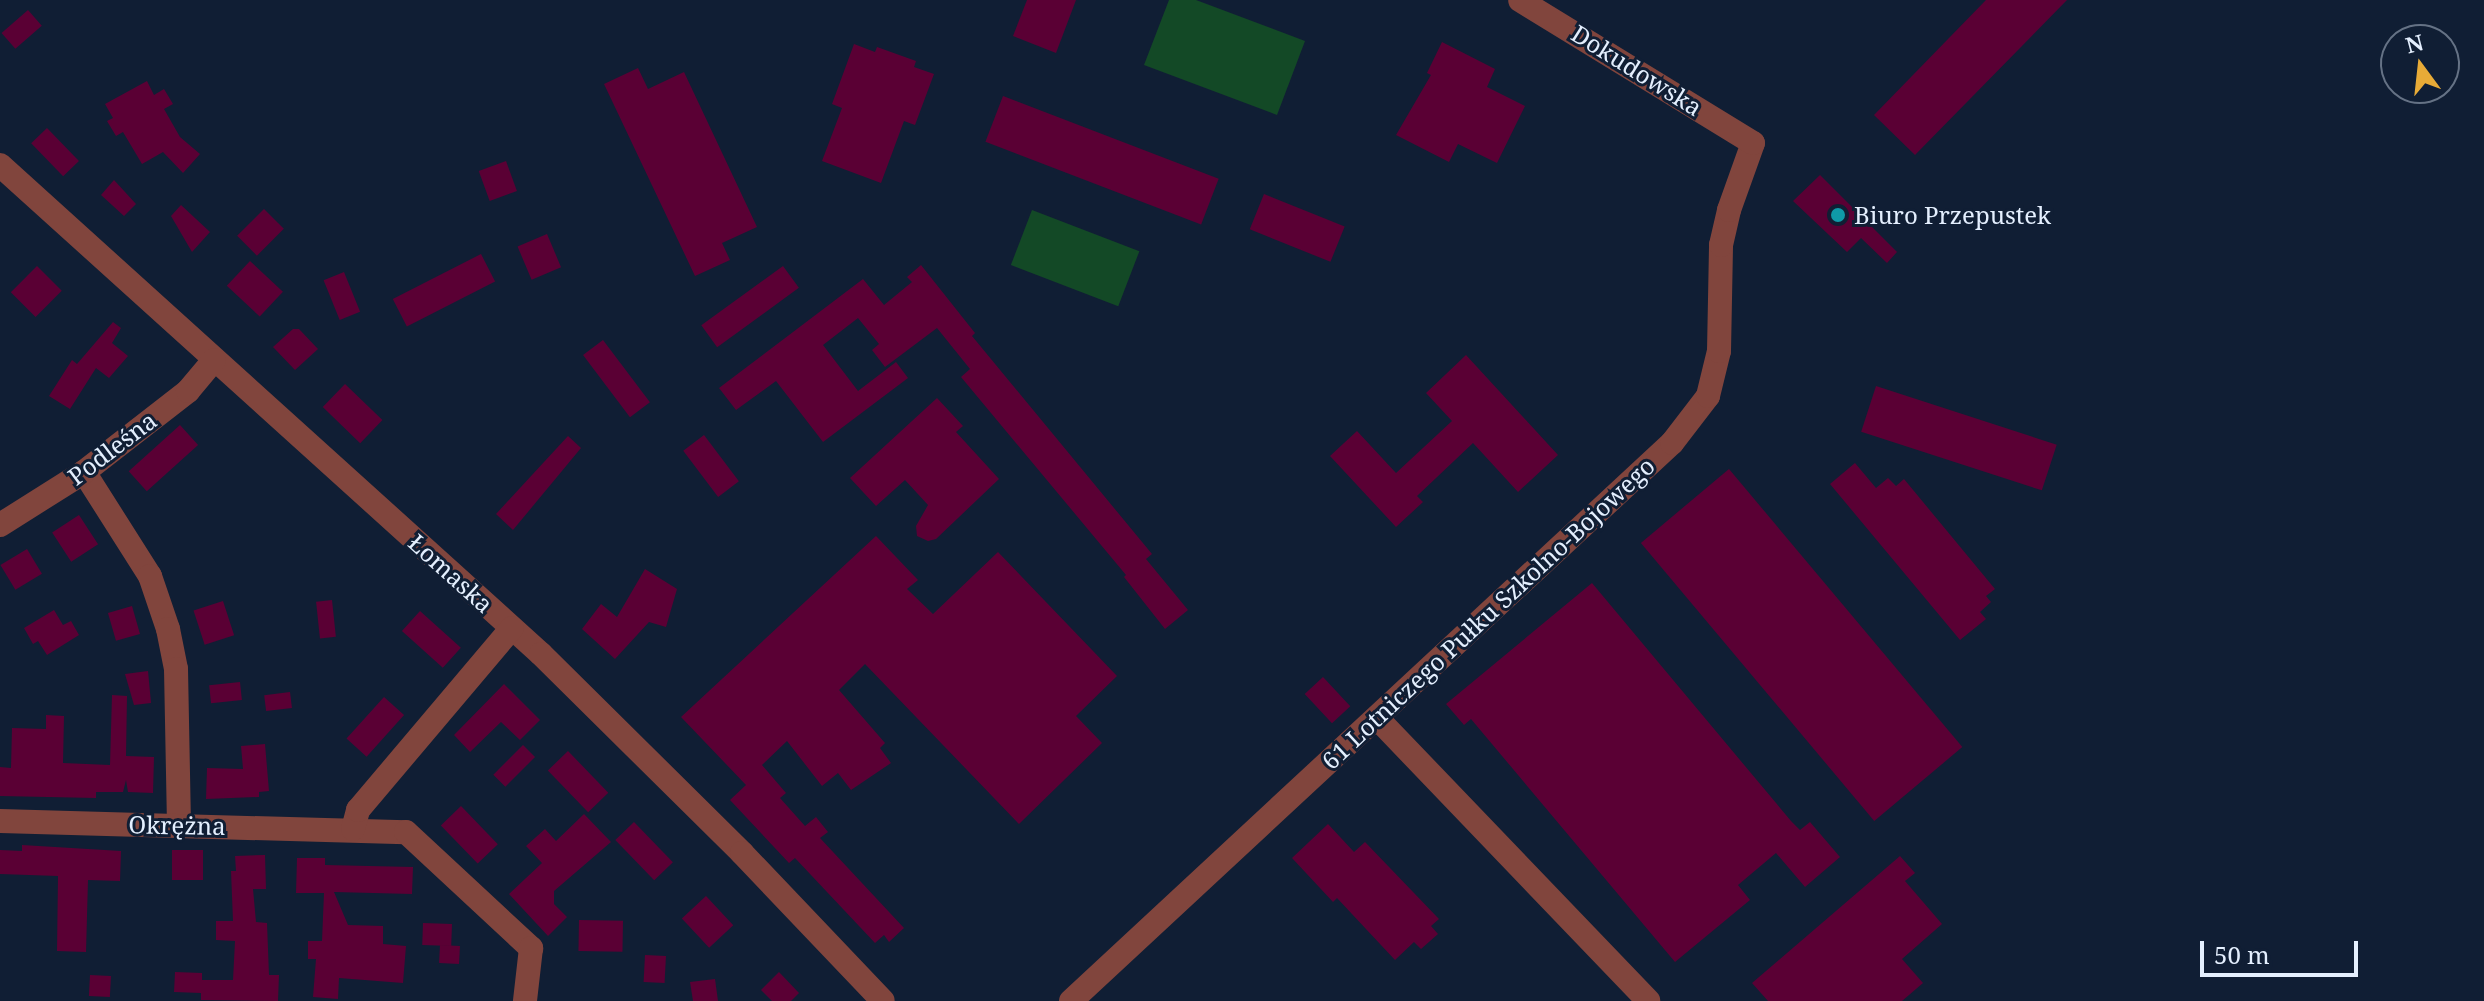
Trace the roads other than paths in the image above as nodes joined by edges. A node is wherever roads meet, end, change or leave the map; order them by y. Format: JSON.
{"nodes":[{"id":1,"x":1520,"y":0,"type":"edge"},
{"id":2,"x":1753,"y":143,"type":"joint"},
{"id":3,"x":0,"y":165,"type":"edge"},
{"id":4,"x":214,"y":360,"type":"junction"},
{"id":5,"x":84,"y":472,"type":"junction"},
{"id":6,"x":0,"y":525,"type":"edge"},
{"id":7,"x":512,"y":628,"type":"junction"},
{"id":8,"x":1377,"y":718,"type":"junction"},
{"id":9,"x":0,"y":821,"type":"edge"},
{"id":10,"x":179,"y":824,"type":"junction"},
{"id":11,"x":353,"y":829,"type":"junction"},
{"id":12,"x":525,"y":1001,"type":"edge"},
{"id":13,"x":883,"y":1001,"type":"edge"},
{"id":14,"x":1071,"y":1001,"type":"edge"},
{"id":15,"x":1648,"y":1001,"type":"edge"}],
"edges":[{"from":1,"to":2,"type":"street","name":"Dokudowska"},
{"from":2,"to":8,"type":"street","name":"61 Lotniczego Pułku Szkolno-Bojowego"},
{"from":3,"to":4,"type":"street","name":"Łomaska"},
{"from":4,"to":5,"type":"street","name":"Podleśna"},
{"from":4,"to":7,"type":"street","name":"Łomaska"},
{"from":5,"to":6,"type":"street","name":"Podleśna"},
{"from":5,"to":10,"type":"street"},
{"from":7,"to":11,"type":"street"},
{"from":7,"to":13,"type":"street","name":"Łomaska"},
{"from":8,"to":14,"type":"street","name":"61 Lotniczego Pułku Szkolno-Bojowego"},
{"from":8,"to":15,"type":"street"},
{"from":9,"to":10,"type":"street","name":"Okrężna"},
{"from":10,"to":11,"type":"street","name":"Okrężna"},
{"from":11,"to":12,"type":"street","name":"Okrężna"}]}
